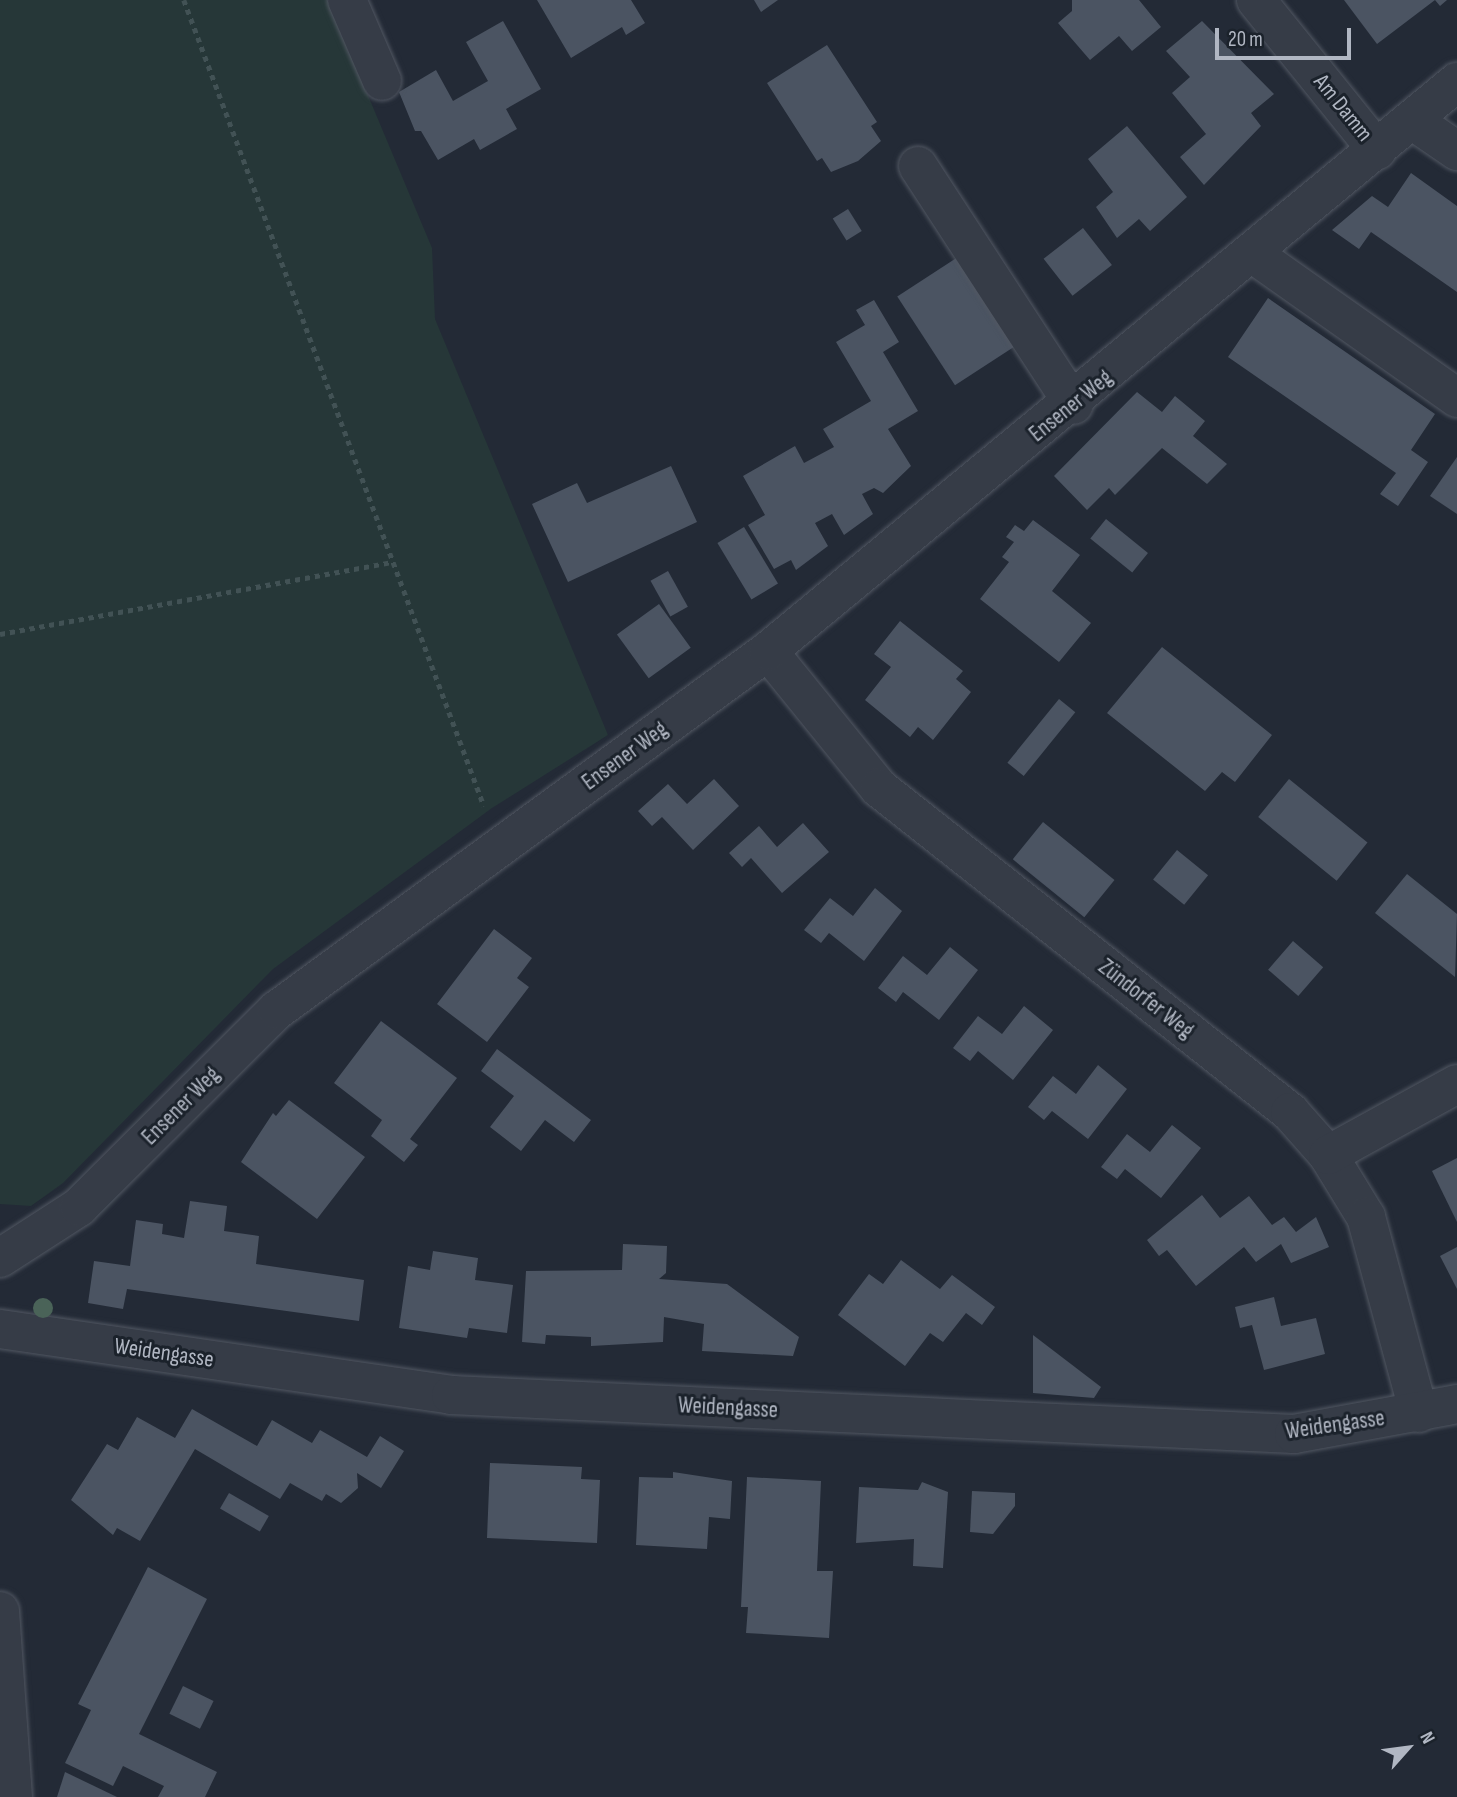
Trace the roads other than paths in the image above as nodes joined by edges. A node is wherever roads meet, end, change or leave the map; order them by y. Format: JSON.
{"nodes":[{"id":1,"x":347,"y":0,"type":"edge"},
{"id":2,"x":1256,"y":0,"type":"edge"},
{"id":3,"x":382,"y":81,"type":"dead end"},
{"id":4,"x":1457,"y":82,"type":"edge"},
{"id":5,"x":1412,"y":120,"type":"junction"},
{"id":6,"x":1377,"y":150,"type":"junction"},
{"id":7,"x":1457,"y":151,"type":"edge"},
{"id":8,"x":918,"y":166,"type":"dead end"},
{"id":9,"x":1253,"y":254,"type":"junction"},
{"id":10,"x":1457,"y":398,"type":"edge"},
{"id":11,"x":1074,"y":405,"type":"junction"},
{"id":12,"x":768,"y":651,"type":"junction"},
{"id":13,"x":1457,"y":1084,"type":"edge"},
{"id":14,"x":1328,"y":1155,"type":"junction"},
{"id":15,"x":0,"y":1258,"type":"edge"},
{"id":16,"x":0,"y":1329,"type":"edge"},
{"id":17,"x":1457,"y":1404,"type":"edge"},
{"id":18,"x":1419,"y":1413,"type":"junction"},
{"id":19,"x":0,"y":1611,"type":"edge"},
{"id":20,"x":13,"y":1797,"type":"edge"}],
"edges":[{"from":1,"to":3,"type":"street"},
{"from":2,"to":6,"type":"street","name":"Am Damm"},
{"from":4,"to":5,"type":"street","name":"Ensener Weg"},
{"from":5,"to":6,"type":"street","name":"Ensener Weg"},
{"from":5,"to":7,"type":"street"},
{"from":6,"to":9,"type":"street","name":"Ensener Weg"},
{"from":8,"to":11,"type":"street"},
{"from":9,"to":10,"type":"street"},
{"from":9,"to":11,"type":"street","name":"Ensener Weg"},
{"from":11,"to":12,"type":"street","name":"Ensener Weg"},
{"from":12,"to":14,"type":"street","name":"Zündorfer Weg"},
{"from":12,"to":15,"type":"street","name":"Ensener Weg"},
{"from":13,"to":14,"type":"street"},
{"from":14,"to":18,"type":"street","name":"Zündorfer Weg"},
{"from":16,"to":18,"type":"street","name":"Weidengasse"},
{"from":17,"to":18,"type":"street","name":"Weidengasse"},
{"from":19,"to":20,"type":"street"}]}
